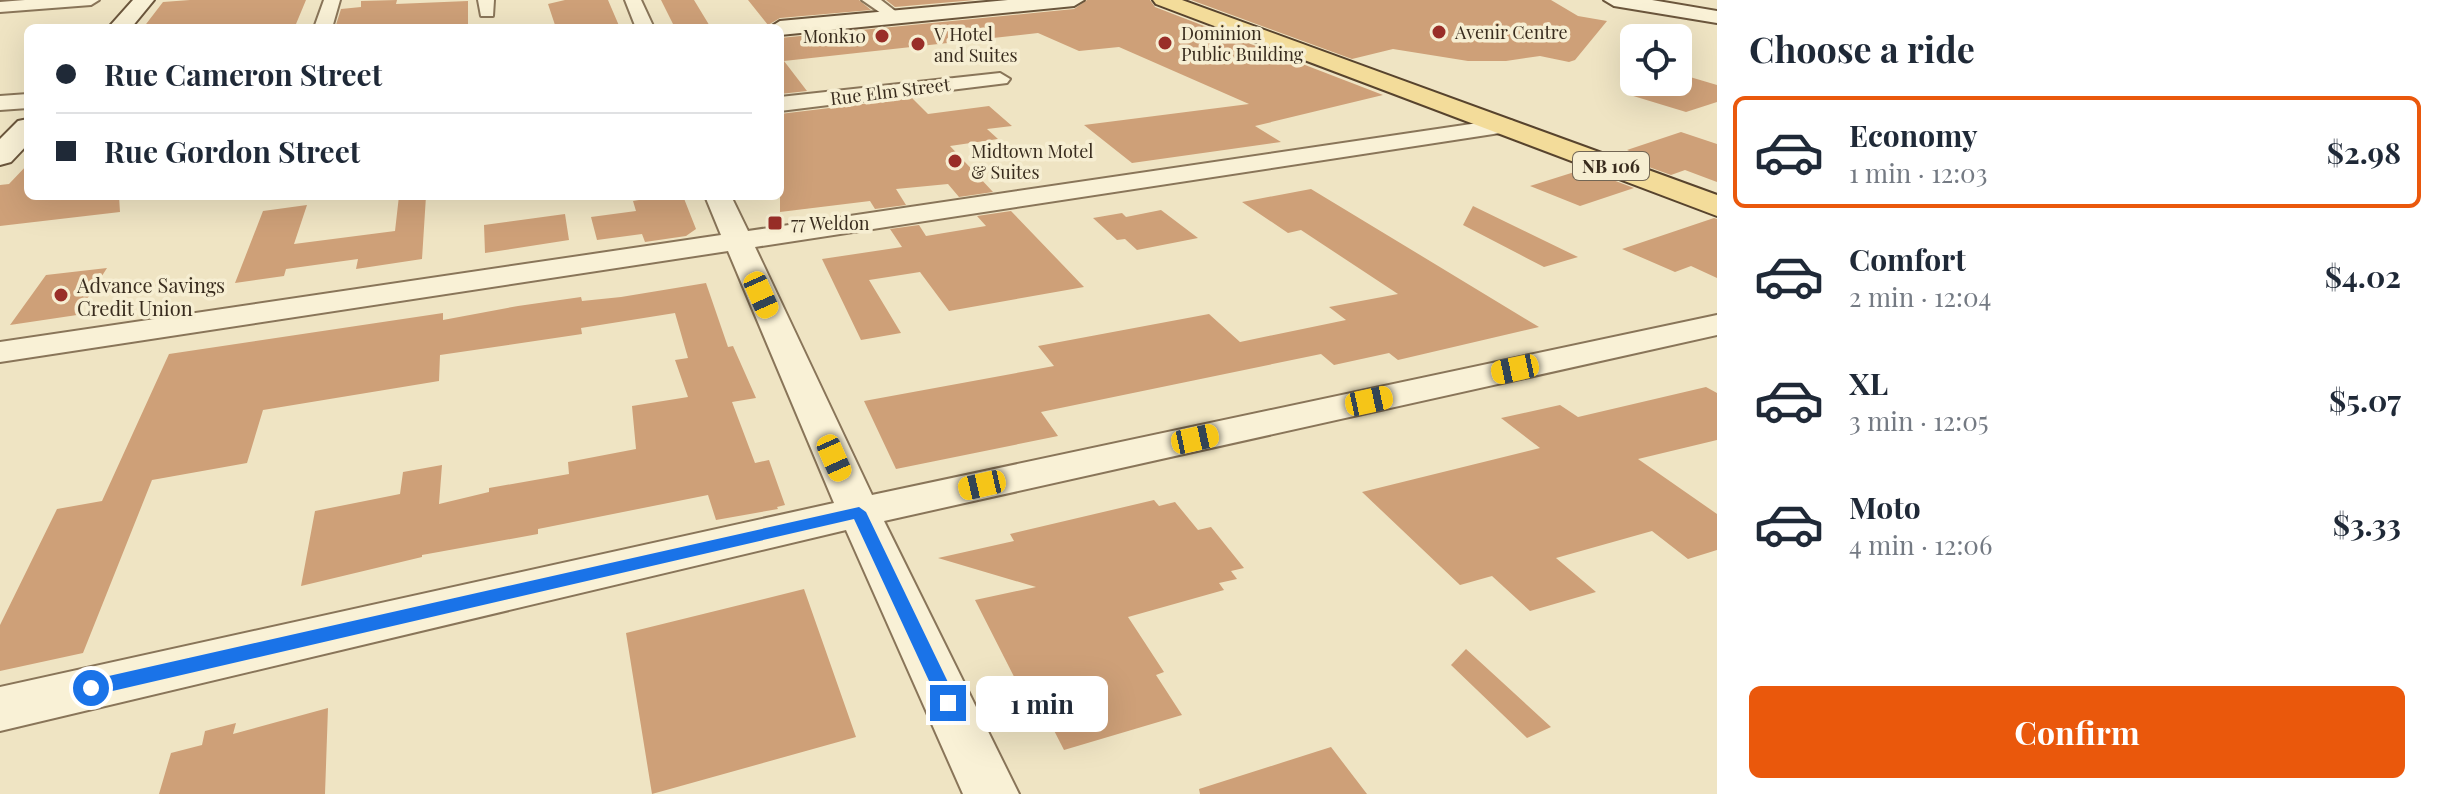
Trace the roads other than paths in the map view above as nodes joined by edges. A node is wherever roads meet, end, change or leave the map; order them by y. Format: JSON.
{"nodes":[{"id":1,"x":91,"y":0,"type":"edge"},
{"id":2,"x":144,"y":0,"type":"edge"},
{"id":3,"x":332,"y":0,"type":"edge"},
{"id":4,"x":633,"y":0,"type":"edge"},
{"id":5,"x":870,"y":0,"type":"edge"},
{"id":6,"x":1074,"y":0,"type":"edge"},
{"id":7,"x":1163,"y":0,"type":"edge"},
{"id":8,"x":1614,"y":0,"type":"edge"},
{"id":9,"x":0,"y":7,"type":"edge"},
{"id":10,"x":894,"y":17,"type":"junction"},
{"id":11,"x":1717,"y":17,"type":"edge"},
{"id":12,"x":123,"y":24,"type":"edge"},
{"id":13,"x":324,"y":24,"type":"edge"},
{"id":14,"x":643,"y":24,"type":"edge"},
{"id":15,"x":784,"y":28,"type":"edge"},
{"id":16,"x":1000,"y":79,"type":"dead end"},
{"id":17,"x":24,"y":101,"type":"edge"},
{"id":18,"x":0,"y":103,"type":"edge"},
{"id":19,"x":784,"y":104,"type":"edge"},
{"id":20,"x":1505,"y":126,"type":"junction"},
{"id":21,"x":24,"y":131,"type":"edge"},
{"id":22,"x":0,"y":156,"type":"edge"},
{"id":23,"x":720,"y":200,"type":"edge"},
{"id":24,"x":1717,"y":206,"type":"edge"},
{"id":25,"x":737,"y":241,"type":"junction"},
{"id":26,"x":1717,"y":325,"type":"edge"},
{"id":27,"x":0,"y":352,"type":"edge"},
{"id":28,"x":859,"y":512,"type":"junction"},
{"id":29,"x":0,"y":709,"type":"edge"},
{"id":30,"x":991,"y":794,"type":"edge"}],
"edges":[{"from":1,"to":9,"type":"street"},
{"from":2,"to":12,"type":"street"},
{"from":3,"to":13,"type":"street"},
{"from":4,"to":14,"type":"street"},
{"from":5,"to":10,"type":"street"},
{"from":6,"to":10,"type":"street"},
{"from":7,"to":20,"type":"main road","number":"NB 106"},
{"from":8,"to":11,"type":"street"},
{"from":10,"to":15,"type":"street"},
{"from":16,"to":19,"type":"street","name":"Rue Elm Street"},
{"from":17,"to":18,"type":"street"},
{"from":20,"to":24,"type":"main road","number":"NB 106"},
{"from":20,"to":25,"type":"street"},
{"from":21,"to":22,"type":"street"},
{"from":23,"to":25,"type":"street"},
{"from":25,"to":27,"type":"street"},
{"from":25,"to":28,"type":"street"},
{"from":26,"to":28,"type":"street"},
{"from":28,"to":29,"type":"street"},
{"from":28,"to":30,"type":"street"}]}
